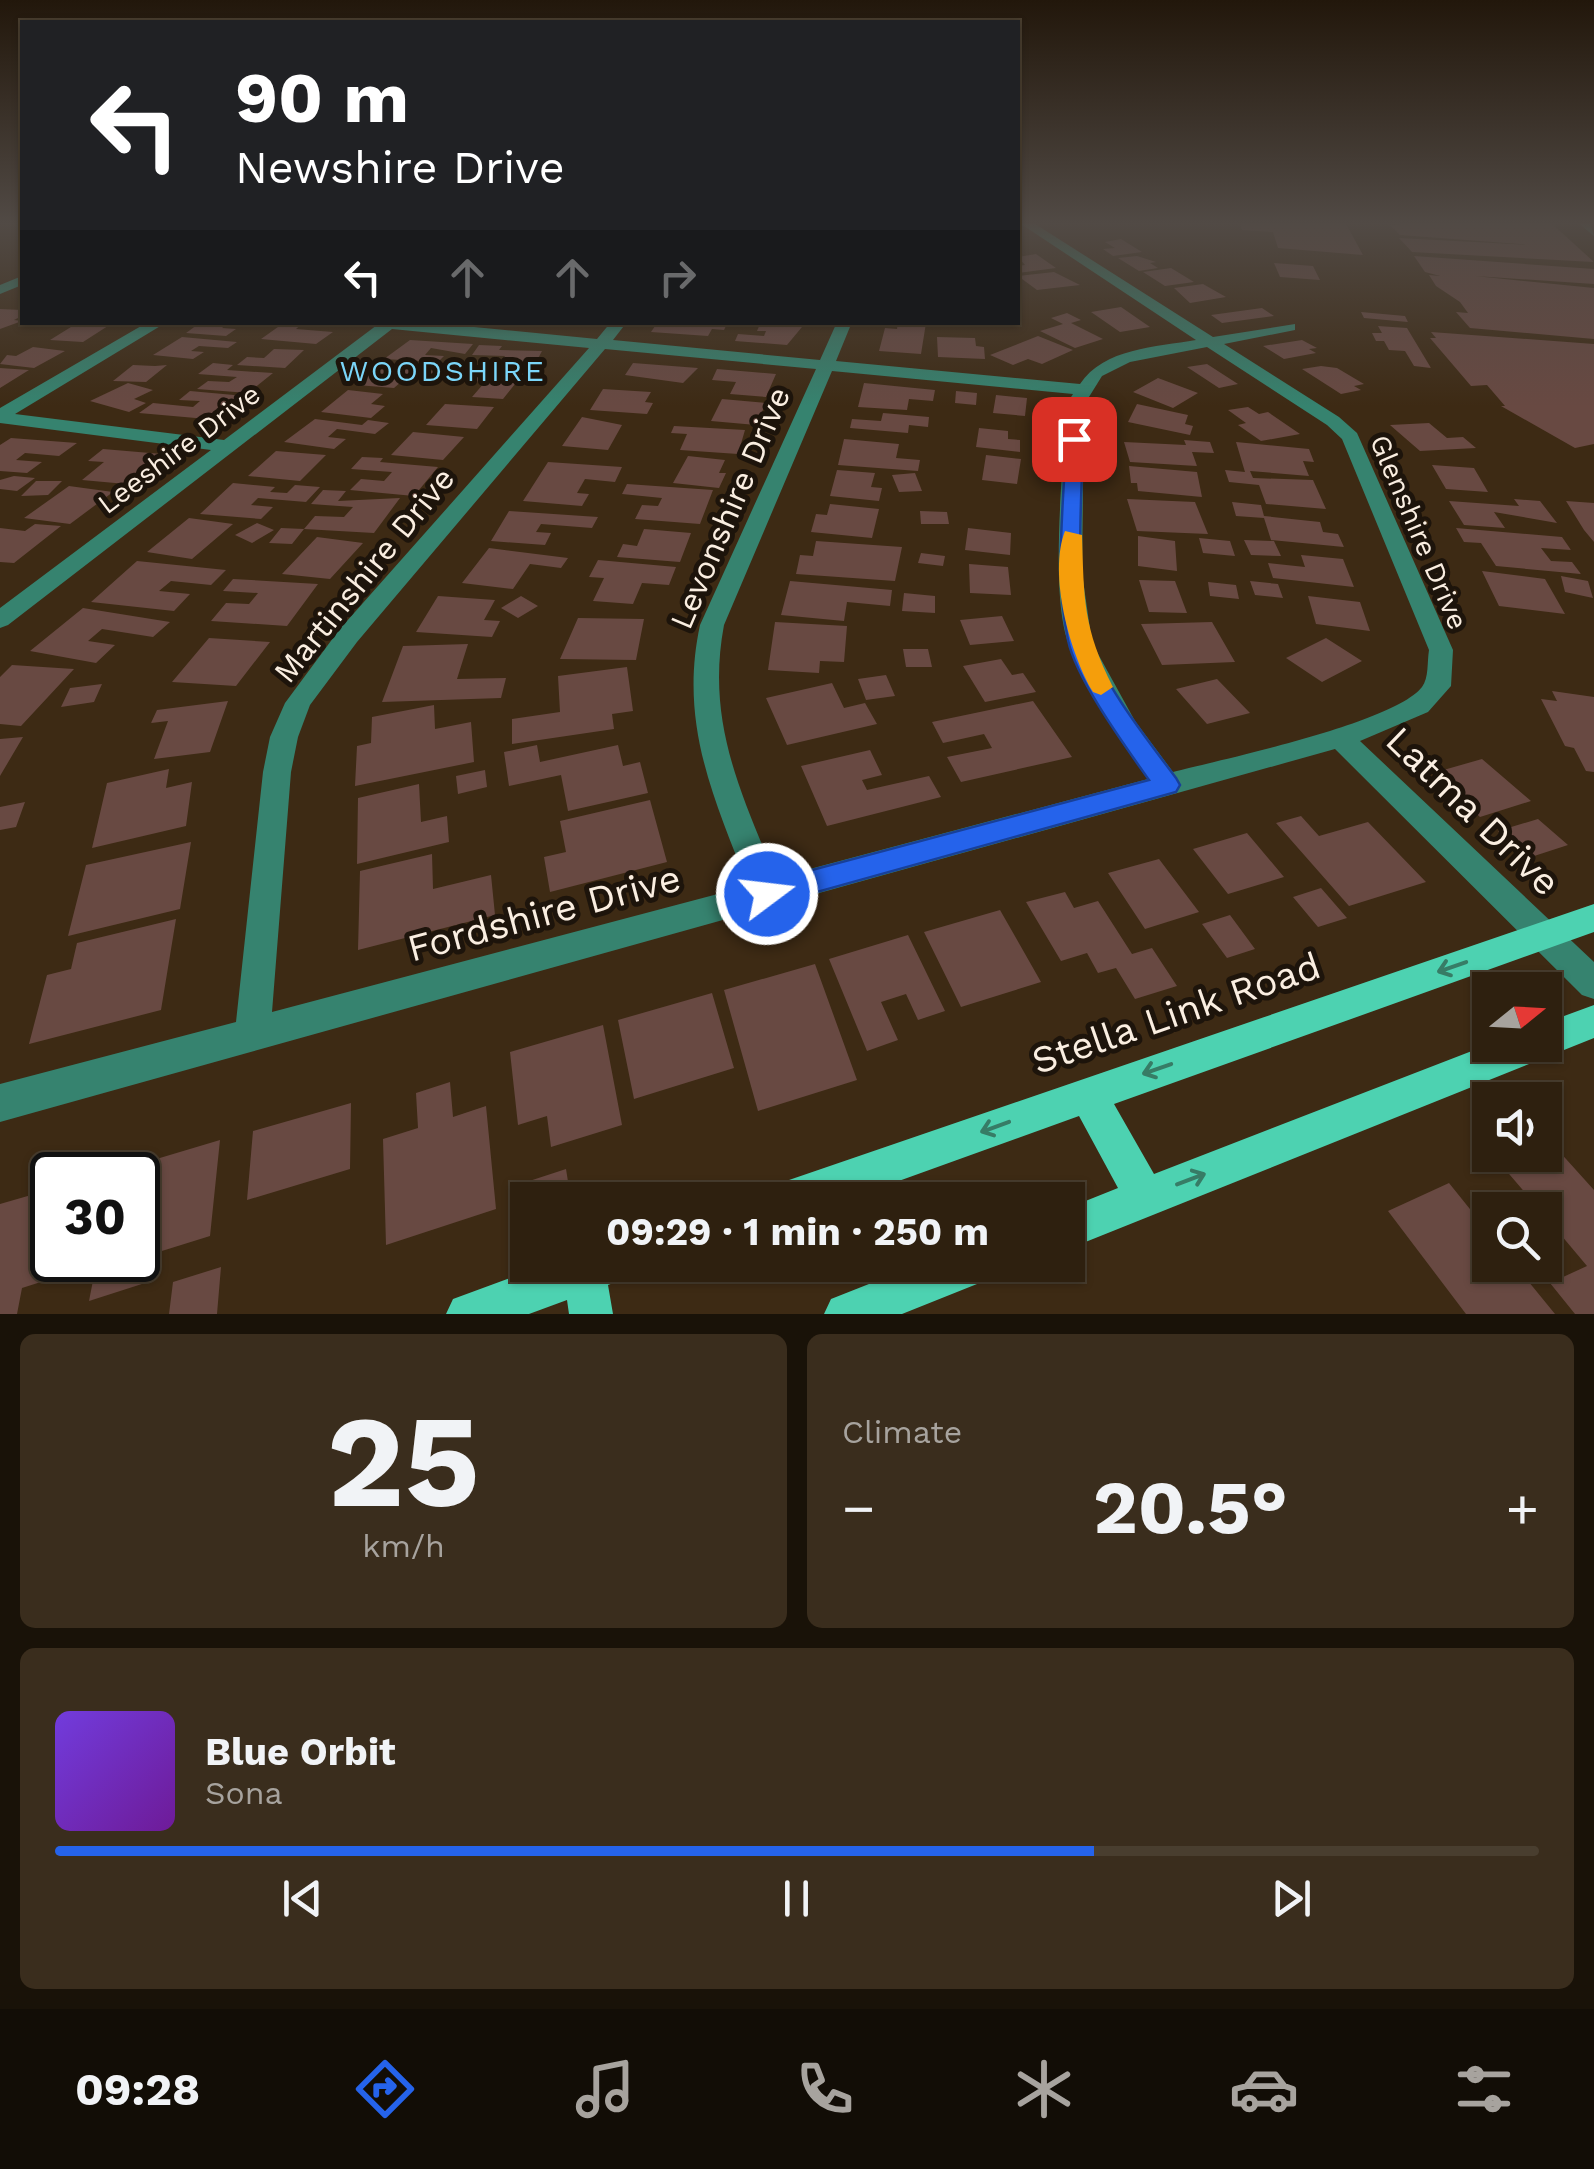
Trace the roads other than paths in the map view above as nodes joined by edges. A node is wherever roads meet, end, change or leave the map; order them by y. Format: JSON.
{"nodes":[{"id":1,"x":1118,"y":283,"type":"edge"},
{"id":2,"x":155,"y":325,"type":"edge"},
{"id":3,"x":388,"y":325,"type":"edge"},
{"id":4,"x":411,"y":325,"type":"edge"},
{"id":5,"x":618,"y":325,"type":"edge"},
{"id":6,"x":844,"y":325,"type":"edge"},
{"id":7,"x":1289,"y":326,"type":"dead end"},
{"id":8,"x":1206,"y":340,"type":"junction"},
{"id":9,"x":602,"y":344,"type":"junction"},
{"id":10,"x":826,"y":366,"type":"junction"},
{"id":11,"x":1084,"y":390,"type":"junction"},
{"id":12,"x":0,"y":417,"type":"edge"},
{"id":13,"x":227,"y":446,"type":"junction"},
{"id":14,"x":0,"y":620,"type":"edge"},
{"id":15,"x":1340,"y":738,"type":"junction"},
{"id":16,"x":1167,"y":785,"type":"junction"},
{"id":17,"x":767,"y":894,"type":"junction"},
{"id":18,"x":1594,"y":918,"type":"edge"},
{"id":19,"x":1544,"y":936,"type":"junction"},
{"id":20,"x":1594,"y":984,"type":"edge"},
{"id":21,"x":1594,"y":1021,"type":"edge"},
{"id":22,"x":1562,"y":1033,"type":"edge"},
{"id":23,"x":252,"y":1034,"type":"junction"},
{"id":24,"x":1490,"y":1062,"type":"edge"},
{"id":25,"x":1087,"y":1094,"type":"junction"},
{"id":26,"x":0,"y":1103,"type":"edge"},
{"id":27,"x":840,"y":1182,"type":"edge"},
{"id":28,"x":1145,"y":1197,"type":"junction"},
{"id":29,"x":1085,"y":1221,"type":"edge"},
{"id":30,"x":928,"y":1282,"type":"edge"},
{"id":31,"x":594,"y":1284,"type":"edge"},
{"id":32,"x":468,"y":1314,"type":"edge"},
{"id":33,"x":846,"y":1314,"type":"edge"}],
"edges":[{"from":1,"to":8,"type":"street","name":"Glenshire Drive"},
{"from":2,"to":12,"type":"street"},
{"from":3,"to":13,"type":"street","name":"Leeshire Drive"},
{"from":4,"to":9,"type":"street"},
{"from":5,"to":9,"type":"street","name":"Martinshire Drive"},
{"from":6,"to":10,"type":"street","name":"Levonshire Drive"},
{"from":7,"to":8,"type":"street"},
{"from":8,"to":11,"type":"street"},
{"from":8,"to":15,"type":"street","name":"Glenshire Drive"},
{"from":9,"to":10,"type":"street"},
{"from":9,"to":23,"type":"street","name":"Martinshire Drive"},
{"from":10,"to":11,"type":"street"},
{"from":10,"to":17,"type":"street","name":"Levonshire Drive"},
{"from":11,"to":16,"type":"street"},
{"from":12,"to":13,"type":"street"},
{"from":13,"to":14,"type":"street","name":"Leeshire Drive"},
{"from":15,"to":16,"type":"street","name":"Fordshire Drive"},
{"from":15,"to":19,"type":"street","name":"Latma Drive"},
{"from":16,"to":17,"type":"street","name":"Fordshire Drive"},
{"from":17,"to":23,"type":"street","name":"Fordshire Drive"},
{"from":18,"to":19,"type":"main road","name":"Stella Link Road"},
{"from":19,"to":20,"type":"street","name":"Latma Drive"},
{"from":19,"to":25,"type":"main road","name":"Stella Link Road","one_way":true},
{"from":21,"to":22,"type":"main road"},
{"from":23,"to":26,"type":"street","name":"Fordshire Drive"},
{"from":28,"to":24,"type":"main road","one_way":true},
{"from":25,"to":27,"type":"main road","name":"Stella Link Road","one_way":true},
{"from":25,"to":28,"type":"main road"},
{"from":28,"to":29,"type":"main road"},
{"from":30,"to":33,"type":"main road"},
{"from":31,"to":32,"type":"main road"}]}
